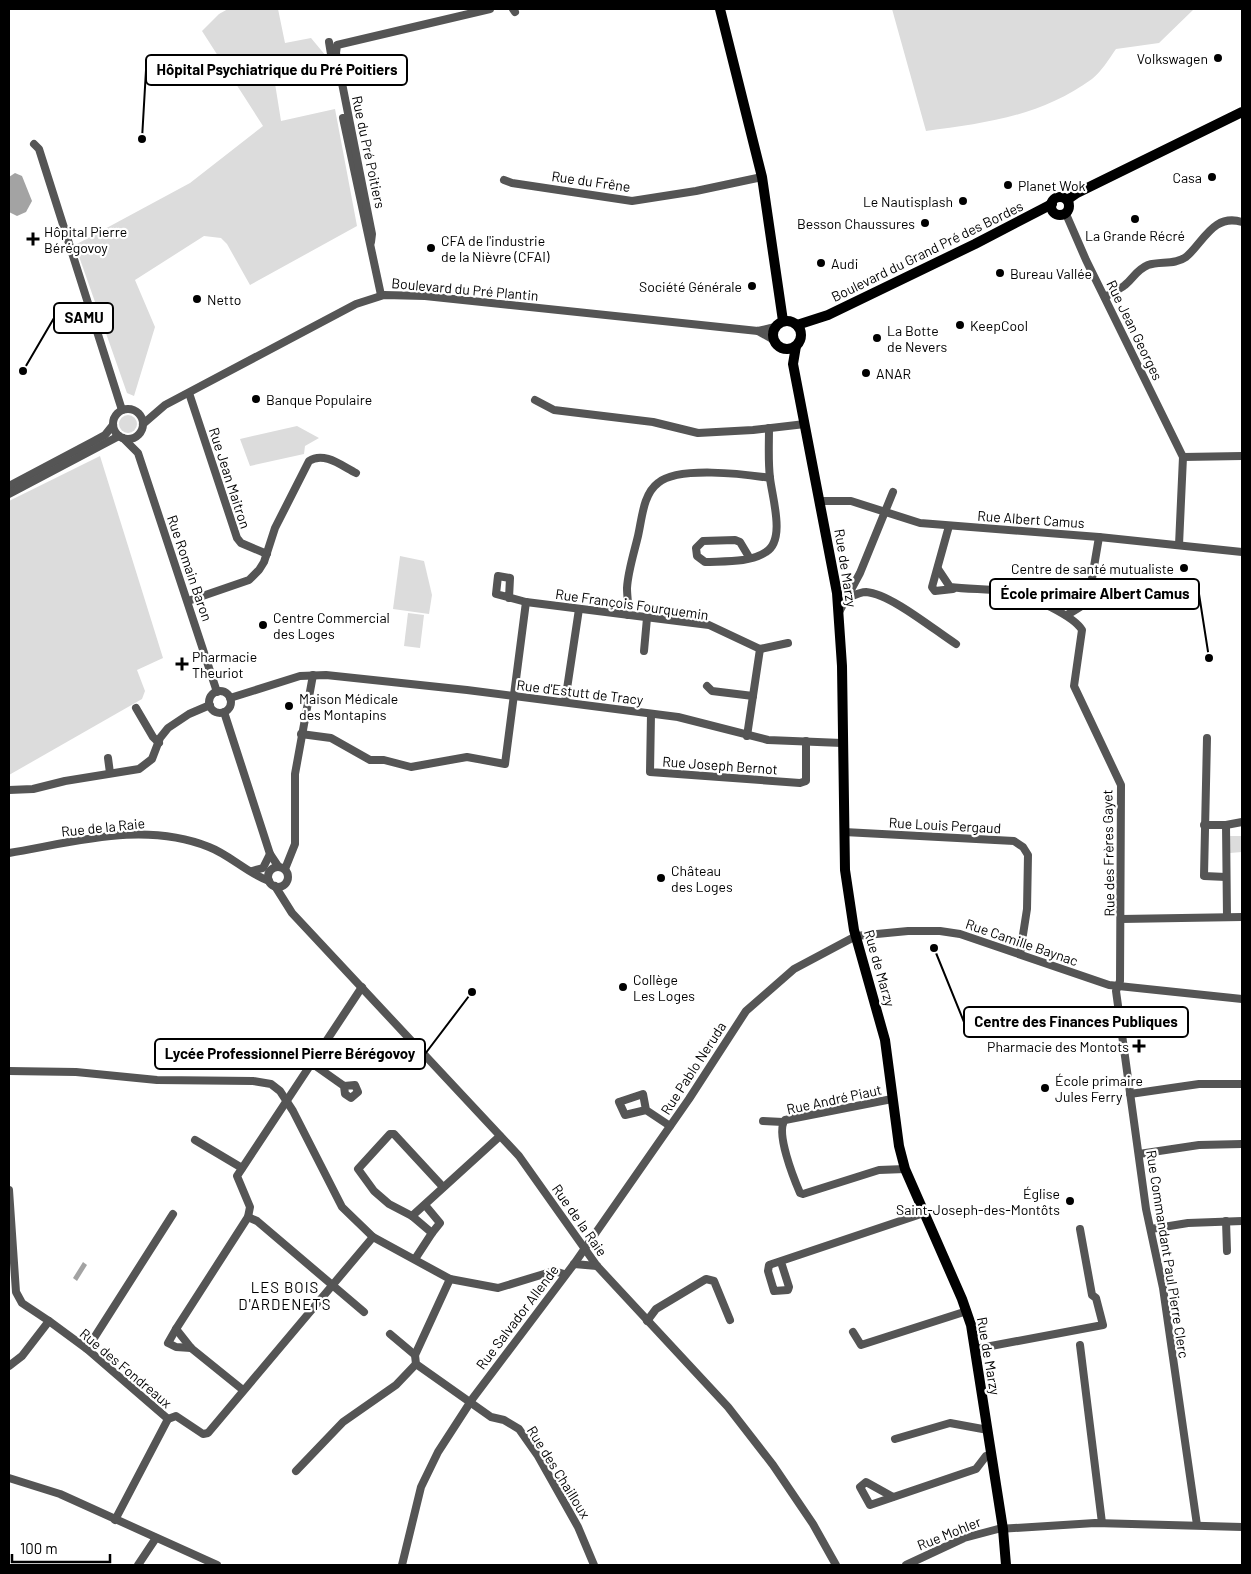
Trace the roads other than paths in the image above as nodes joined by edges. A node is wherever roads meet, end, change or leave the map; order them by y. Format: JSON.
{"nodes":[{"id":1,"x":490,"y":9,"type":"edge"},
{"id":2,"x":720,"y":9,"type":"edge"},
{"id":3,"x":1242,"y":112,"type":"edge"},
{"id":4,"x":34,"y":144,"type":"dead end"},
{"id":5,"x":762,"y":177,"type":"junction"},
{"id":6,"x":504,"y":180,"type":"dead end"},
{"id":7,"x":1067,"y":200,"type":"junction"},
{"id":8,"x":1053,"y":209,"type":"junction"},
{"id":9,"x":1066,"y":214,"type":"junction"},
{"id":10,"x":1242,"y":222,"type":"edge"},
{"id":11,"x":381,"y":295,"type":"junction"},
{"id":12,"x":1104,"y":297,"type":"junction"},
{"id":13,"x":828,"y":316,"type":"junction"},
{"id":14,"x":779,"y":324,"type":"junction"},
{"id":15,"x":797,"y":325,"type":"junction"},
{"id":16,"x":758,"y":331,"type":"junction"},
{"id":17,"x":801,"y":335,"type":"junction"},
{"id":18,"x":774,"y":340,"type":"junction"},
{"id":19,"x":796,"y":346,"type":"junction"},
{"id":20,"x":784,"y":349,"type":"junction"},
{"id":21,"x":793,"y":364,"type":"junction"},
{"id":22,"x":189,"y":393,"type":"junction"},
{"id":23,"x":535,"y":400,"type":"dead end"},
{"id":24,"x":166,"y":405,"type":"junction"},
{"id":25,"x":122,"y":410,"type":"junction"},
{"id":26,"x":134,"y":410,"type":"junction"},
{"id":27,"x":144,"y":424,"type":"junction"},
{"id":28,"x":805,"y":424,"type":"junction"},
{"id":29,"x":113,"y":425,"type":"junction"},
{"id":30,"x":768,"y":428,"type":"junction"},
{"id":31,"x":140,"y":433,"type":"junction"},
{"id":32,"x":121,"y":437,"type":"junction"},
{"id":33,"x":138,"y":453,"type":"junction"},
{"id":34,"x":1183,"y":456,"type":"junction"},
{"id":35,"x":1242,"y":456,"type":"edge"},
{"id":36,"x":356,"y":473,"type":"dead end"},
{"id":37,"x":770,"y":478,"type":"junction"},
{"id":38,"x":9,"y":486,"type":"edge"},
{"id":39,"x":893,"y":492,"type":"dead end"},
{"id":40,"x":9,"y":494,"type":"edge"},
{"id":41,"x":820,"y":501,"type":"junction"},
{"id":42,"x":886,"y":512,"type":"junction"},
{"id":43,"x":950,"y":526,"type":"junction"},
{"id":44,"x":1099,"y":536,"type":"junction"},
{"id":45,"x":1179,"y":545,"type":"junction"},
{"id":46,"x":1242,"y":552,"type":"edge"},
{"id":47,"x":267,"y":554,"type":"junction"},
{"id":48,"x":749,"y":557,"type":"junction"},
{"id":49,"x":938,"y":570,"type":"junction"},
{"id":50,"x":854,"y":586,"type":"junction"},
{"id":51,"x":955,"y":588,"type":"junction"},
{"id":52,"x":861,"y":592,"type":"junction"},
{"id":53,"x":509,"y":598,"type":"dead end"},
{"id":54,"x":848,"y":598,"type":"junction"},
{"id":55,"x":188,"y":601,"type":"junction"},
{"id":56,"x":526,"y":602,"type":"junction"},
{"id":57,"x":579,"y":609,"type":"junction"},
{"id":58,"x":839,"y":612,"type":"junction"},
{"id":59,"x":628,"y":615,"type":"junction"},
{"id":60,"x":1067,"y":615,"type":"junction"},
{"id":61,"x":647,"y":618,"type":"junction"},
{"id":62,"x":788,"y":643,"type":"dead end"},
{"id":63,"x":956,"y":644,"type":"dead end"},
{"id":64,"x":760,"y":649,"type":"junction"},
{"id":65,"x":644,"y":651,"type":"dead end"},
{"id":66,"x":310,"y":675,"type":"junction"},
{"id":67,"x":707,"y":686,"type":"dead end"},
{"id":68,"x":217,"y":692,"type":"junction"},
{"id":69,"x":753,"y":696,"type":"junction"},
{"id":70,"x":513,"y":697,"type":"junction"},
{"id":71,"x":230,"y":698,"type":"junction"},
{"id":72,"x":565,"y":702,"type":"junction"},
{"id":73,"x":210,"y":705,"type":"junction"},
{"id":74,"x":136,"y":708,"type":"dead end"},
{"id":75,"x":224,"y":712,"type":"junction"},
{"id":76,"x":651,"y":714,"type":"junction"},
{"id":77,"x":301,"y":734,"type":"junction"},
{"id":78,"x":747,"y":736,"type":"junction"},
{"id":79,"x":1207,"y":738,"type":"dead end"},
{"id":80,"x":806,"y":741,"type":"junction"},
{"id":81,"x":159,"y":743,"type":"junction"},
{"id":82,"x":842,"y":743,"type":"junction"},
{"id":83,"x":108,"y":758,"type":"dead end"},
{"id":84,"x":110,"y":773,"type":"junction"},
{"id":85,"x":9,"y":790,"type":"edge"},
{"id":86,"x":1242,"y":822,"type":"edge"},
{"id":87,"x":1204,"y":825,"type":"junction"},
{"id":88,"x":1226,"y":825,"type":"junction"},
{"id":89,"x":844,"y":832,"type":"junction"},
{"id":90,"x":9,"y":853,"type":"edge"},
{"id":91,"x":270,"y":854,"type":"junction"},
{"id":92,"x":276,"y":869,"type":"junction"},
{"id":93,"x":254,"y":873,"type":"junction"},
{"id":94,"x":1226,"y":877,"type":"junction"},
{"id":95,"x":272,"y":884,"type":"junction"},
{"id":96,"x":286,"y":884,"type":"junction"},
{"id":97,"x":286,"y":904,"type":"junction"},
{"id":98,"x":1226,"y":917,"type":"junction"},
{"id":99,"x":1242,"y":917,"type":"edge"},
{"id":100,"x":1121,"y":918,"type":"junction"},
{"id":101,"x":856,"y":936,"type":"junction"},
{"id":102,"x":1020,"y":954,"type":"junction"},
{"id":103,"x":362,"y":987,"type":"junction"},
{"id":104,"x":1118,"y":987,"type":"junction"},
{"id":105,"x":1242,"y":999,"type":"edge"},
{"id":106,"x":310,"y":1062,"type":"junction"},
{"id":107,"x":9,"y":1071,"type":"edge"},
{"id":108,"x":1242,"y":1084,"type":"edge"},
{"id":109,"x":344,"y":1086,"type":"dead end"},
{"id":110,"x":1130,"y":1094,"type":"junction"},
{"id":111,"x":892,"y":1099,"type":"junction"},
{"id":112,"x":285,"y":1102,"type":"junction"},
{"id":113,"x":646,"y":1110,"type":"dead end"},
{"id":114,"x":763,"y":1121,"type":"dead end"},
{"id":115,"x":783,"y":1122,"type":"junction"},
{"id":116,"x":670,"y":1126,"type":"junction"},
{"id":117,"x":500,"y":1136,"type":"junction"},
{"id":118,"x":195,"y":1140,"type":"dead end"},
{"id":119,"x":1242,"y":1144,"type":"edge"},
{"id":120,"x":1139,"y":1154,"type":"junction"},
{"id":121,"x":242,"y":1168,"type":"junction"},
{"id":122,"x":904,"y":1169,"type":"junction"},
{"id":123,"x":443,"y":1187,"type":"junction"},
{"id":124,"x":9,"y":1190,"type":"edge"},
{"id":125,"x":425,"y":1204,"type":"junction"},
{"id":126,"x":924,"y":1213,"type":"junction"},
{"id":127,"x":173,"y":1214,"type":"dead end"},
{"id":128,"x":412,"y":1216,"type":"junction"},
{"id":129,"x":248,"y":1217,"type":"junction"},
{"id":130,"x":1226,"y":1221,"type":"junction"},
{"id":131,"x":1242,"y":1221,"type":"edge"},
{"id":132,"x":1080,"y":1229,"type":"dead end"},
{"id":133,"x":1151,"y":1229,"type":"junction"},
{"id":134,"x":432,"y":1233,"type":"junction"},
{"id":135,"x":373,"y":1237,"type":"junction"},
{"id":136,"x":584,"y":1248,"type":"junction"},
{"id":137,"x":1227,"y":1250,"type":"dead end"},
{"id":138,"x":415,"y":1259,"type":"junction"},
{"id":139,"x":781,"y":1262,"type":"dead end"},
{"id":140,"x":574,"y":1264,"type":"junction"},
{"id":141,"x":597,"y":1266,"type":"junction"},
{"id":142,"x":564,"y":1274,"type":"junction"},
{"id":143,"x":450,"y":1279,"type":"junction"},
{"id":144,"x":332,"y":1284,"type":"junction"},
{"id":145,"x":967,"y":1311,"type":"junction"},
{"id":146,"x":364,"y":1312,"type":"dead end"},
{"id":147,"x":730,"y":1320,"type":"dead end"},
{"id":148,"x":49,"y":1321,"type":"junction"},
{"id":149,"x":648,"y":1321,"type":"junction"},
{"id":150,"x":176,"y":1329,"type":"junction"},
{"id":151,"x":853,"y":1332,"type":"dead end"},
{"id":152,"x":390,"y":1334,"type":"dead end"},
{"id":153,"x":1080,"y":1345,"type":"dead end"},
{"id":154,"x":191,"y":1348,"type":"junction"},
{"id":155,"x":87,"y":1349,"type":"junction"},
{"id":156,"x":975,"y":1349,"type":"junction"},
{"id":157,"x":414,"y":1355,"type":"junction"},
{"id":158,"x":416,"y":1364,"type":"junction"},
{"id":159,"x":9,"y":1366,"type":"edge"},
{"id":160,"x":243,"y":1390,"type":"junction"},
{"id":161,"x":470,"y":1402,"type":"junction"},
{"id":162,"x":168,"y":1419,"type":"junction"},
{"id":163,"x":988,"y":1430,"type":"junction"},
{"id":164,"x":895,"y":1439,"type":"dead end"},
{"id":165,"x":992,"y":1455,"type":"junction"},
{"id":166,"x":296,"y":1471,"type":"dead end"},
{"id":167,"x":9,"y":1478,"type":"edge"},
{"id":168,"x":893,"y":1497,"type":"dead end"},
{"id":169,"x":115,"y":1520,"type":"junction"},
{"id":170,"x":1102,"y":1523,"type":"junction"},
{"id":171,"x":1197,"y":1525,"type":"junction"},
{"id":172,"x":1242,"y":1527,"type":"edge"},
{"id":173,"x":1003,"y":1529,"type":"junction"},
{"id":174,"x":156,"y":1538,"type":"junction"},
{"id":175,"x":138,"y":1565,"type":"edge"},
{"id":176,"x":216,"y":1565,"type":"edge"},
{"id":177,"x":402,"y":1565,"type":"edge"},
{"id":178,"x":594,"y":1565,"type":"edge"},
{"id":179,"x":836,"y":1565,"type":"edge"},
{"id":180,"x":906,"y":1565,"type":"edge"},
{"id":181,"x":1006,"y":1565,"type":"edge"}],
"edges":[{"from":1,"to":11,"type":"street","name":"Rue du Pré Poitiers"},
{"from":2,"to":5,"type":"main road"},
{"from":3,"to":7,"type":"main road"},
{"from":4,"to":25,"type":"street"},
{"from":5,"to":6,"type":"street","name":"Rue du Frêne"},
{"from":5,"to":14,"type":"main road"},
{"from":7,"to":8,"type":"main road"},
{"from":7,"to":9,"type":"main road"},
{"from":8,"to":9,"type":"main road"},
{"from":8,"to":13,"type":"main road","name":"Boulevard du Grand Pré des Bordes"},
{"from":9,"to":12,"type":"street","name":"Rue Jean Georges"},
{"from":10,"to":12,"type":"street"},
{"from":11,"to":16,"type":"street","name":"Boulevard du Pré Plantin"},
{"from":11,"to":22,"type":"street","name":"Boulevard du Pré Plantin"},
{"from":12,"to":34,"type":"street","name":"Rue Jean Georges"},
{"from":13,"to":15,"type":"main road","name":"Boulevard du Grand Pré des Bordes"},
{"from":13,"to":17,"type":"main road","name":"Boulevard du Grand Pré des Bordes"},
{"from":14,"to":15,"type":"main road"},
{"from":14,"to":16,"type":"street","name":"Boulevard du Pré Plantin"},
{"from":14,"to":18,"type":"main road"},
{"from":15,"to":17,"type":"main road"},
{"from":16,"to":18,"type":"street","name":"Boulevard du Pré Plantin"},
{"from":17,"to":19,"type":"main road"},
{"from":18,"to":20,"type":"main road"},
{"from":19,"to":20,"type":"main road"},
{"from":19,"to":21,"type":"main road","name":"Rue de Marzy"},
{"from":20,"to":21,"type":"main road","name":"Rue de Marzy"},
{"from":21,"to":28,"type":"main road","name":"Rue de Marzy"},
{"from":22,"to":24,"type":"street","name":"Boulevard du Pré Plantin"},
{"from":22,"to":47,"type":"street","name":"Rue Jean Maitron"},
{"from":23,"to":30,"type":"street"},
{"from":24,"to":26,"type":"street","name":"Boulevard du Pré Plantin"},
{"from":24,"to":27,"type":"street","name":"Boulevard du Pré Plantin"},
{"from":25,"to":26,"type":"street"},
{"from":25,"to":29,"type":"street"},
{"from":26,"to":27,"type":"street"},
{"from":27,"to":31,"type":"street"},
{"from":28,"to":30,"type":"street"},
{"from":28,"to":41,"type":"main road","name":"Rue de Marzy"},
{"from":29,"to":32,"type":"street"},
{"from":29,"to":38,"type":"street"},
{"from":30,"to":37,"type":"street"},
{"from":31,"to":32,"type":"street"},
{"from":31,"to":33,"type":"street","name":"Rue Romain Baron"},
{"from":32,"to":33,"type":"street","name":"Rue Romain Baron"},
{"from":32,"to":40,"type":"street"},
{"from":33,"to":55,"type":"street","name":"Rue Romain Baron"},
{"from":34,"to":35,"type":"street"},
{"from":34,"to":45,"type":"street"},
{"from":36,"to":47,"type":"street"},
{"from":37,"to":48,"type":"street"},
{"from":37,"to":59,"type":"street"},
{"from":39,"to":42,"type":"street"},
{"from":41,"to":42,"type":"street","name":"Rue Albert Camus"},
{"from":41,"to":58,"type":"main road","name":"Rue de Marzy"},
{"from":42,"to":43,"type":"street","name":"Rue Albert Camus"},
{"from":42,"to":50,"type":"street"},
{"from":43,"to":44,"type":"street","name":"Rue Albert Camus"},
{"from":43,"to":49,"type":"street"},
{"from":44,"to":45,"type":"street","name":"Rue Albert Camus"},
{"from":44,"to":60,"type":"street"},
{"from":45,"to":46,"type":"street","name":"Rue Albert Camus"},
{"from":47,"to":55,"type":"street"},
{"from":48,"to":48,"type":"street"},
{"from":49,"to":51,"type":"street"},
{"from":49,"to":51,"type":"street"},
{"from":50,"to":52,"type":"street"},
{"from":50,"to":54,"type":"street"},
{"from":51,"to":60,"type":"street"},
{"from":52,"to":54,"type":"street"},
{"from":52,"to":63,"type":"street"},
{"from":53,"to":56,"type":"street","name":"Rue François Fourquemin"},
{"from":54,"to":58,"type":"street"},
{"from":55,"to":68,"type":"street","name":"Rue Romain Baron"},
{"from":56,"to":57,"type":"street","name":"Rue François Fourquemin"},
{"from":56,"to":70,"type":"street"},
{"from":57,"to":59,"type":"street","name":"Rue François Fourquemin"},
{"from":57,"to":72,"type":"street"},
{"from":58,"to":82,"type":"main road","name":"Rue de Marzy"},
{"from":59,"to":61,"type":"street","name":"Rue François Fourquemin"},
{"from":60,"to":100,"type":"street","name":"Rue des Frères Gayet"},
{"from":61,"to":64,"type":"street","name":"Rue François Fourquemin"},
{"from":61,"to":65,"type":"street"},
{"from":62,"to":64,"type":"street"},
{"from":64,"to":69,"type":"street"},
{"from":66,"to":70,"type":"street","name":"Rue d'Estutt de Tracy"},
{"from":66,"to":71,"type":"street"},
{"from":66,"to":77,"type":"street"},
{"from":67,"to":69,"type":"street"},
{"from":68,"to":71,"type":"street"},
{"from":68,"to":73,"type":"street"},
{"from":69,"to":78,"type":"street"},
{"from":70,"to":72,"type":"street","name":"Rue d'Estutt de Tracy"},
{"from":70,"to":77,"type":"street"},
{"from":71,"to":75,"type":"street"},
{"from":72,"to":76,"type":"street","name":"Rue d'Estutt de Tracy"},
{"from":73,"to":75,"type":"street"},
{"from":73,"to":81,"type":"street"},
{"from":74,"to":81,"type":"street"},
{"from":75,"to":91,"type":"street"},
{"from":76,"to":78,"type":"street","name":"Rue d'Estutt de Tracy"},
{"from":76,"to":80,"type":"street","name":"Rue Joseph Bernot"},
{"from":77,"to":92,"type":"street"},
{"from":78,"to":80,"type":"street","name":"Rue d'Estutt de Tracy"},
{"from":79,"to":87,"type":"street"},
{"from":80,"to":82,"type":"street","name":"Rue d'Estutt de Tracy"},
{"from":81,"to":84,"type":"street"},
{"from":82,"to":89,"type":"main road","name":"Rue de Marzy"},
{"from":83,"to":84,"type":"street"},
{"from":84,"to":85,"type":"street"},
{"from":86,"to":88,"type":"street"},
{"from":87,"to":88,"type":"street"},
{"from":87,"to":94,"type":"street"},
{"from":88,"to":94,"type":"street"},
{"from":89,"to":101,"type":"main road","name":"Rue de Marzy"},
{"from":89,"to":102,"type":"street","name":"Rue Louis Pergaud"},
{"from":90,"to":93,"type":"street","name":"Rue de la Raie"},
{"from":91,"to":92,"type":"street"},
{"from":91,"to":93,"type":"street"},
{"from":92,"to":93,"type":"street"},
{"from":92,"to":95,"type":"street"},
{"from":92,"to":96,"type":"street"},
{"from":93,"to":95,"type":"street","name":"Rue de la Raie"},
{"from":94,"to":98,"type":"street"},
{"from":95,"to":96,"type":"street"},
{"from":95,"to":97,"type":"street","name":"Rue de la Raie"},
{"from":96,"to":97,"type":"street"},
{"from":97,"to":103,"type":"street","name":"Rue de la Raie"},
{"from":98,"to":99,"type":"street"},
{"from":98,"to":100,"type":"street"},
{"from":100,"to":104,"type":"street","name":"Rue des Frères Gayet"},
{"from":101,"to":102,"type":"street","name":"Rue Camille Baynac"},
{"from":101,"to":111,"type":"main road","name":"Rue de Marzy"},
{"from":101,"to":116,"type":"street","name":"Rue Pablo Neruda"},
{"from":102,"to":104,"type":"street","name":"Rue Camille Baynac"},
{"from":103,"to":106,"type":"street"},
{"from":103,"to":117,"type":"street","name":"Rue de la Raie"},
{"from":104,"to":105,"type":"street","name":"Rue Camille Baynac"},
{"from":104,"to":110,"type":"street","name":"Rue Commandant Paul Pierre Clerc"},
{"from":106,"to":109,"type":"street"},
{"from":106,"to":112,"type":"street"},
{"from":107,"to":112,"type":"street"},
{"from":108,"to":110,"type":"street"},
{"from":110,"to":120,"type":"street","name":"Rue Commandant Paul Pierre Clerc"},
{"from":111,"to":115,"type":"street","name":"Rue André Piaut"},
{"from":111,"to":122,"type":"main road","name":"Rue de Marzy"},
{"from":112,"to":121,"type":"street"},
{"from":112,"to":135,"type":"street"},
{"from":113,"to":116,"type":"street"},
{"from":114,"to":115,"type":"street"},
{"from":115,"to":122,"type":"street","name":"Rue André Piaut"},
{"from":116,"to":136,"type":"street","name":"Rue Pablo Neruda"},
{"from":117,"to":123,"type":"street"},
{"from":117,"to":136,"type":"street","name":"Rue de la Raie"},
{"from":118,"to":121,"type":"street"},
{"from":119,"to":120,"type":"street"},
{"from":120,"to":133,"type":"street","name":"Rue Commandant Paul Pierre Clerc"},
{"from":121,"to":129,"type":"street"},
{"from":122,"to":126,"type":"main road","name":"Rue de Marzy"},
{"from":123,"to":125,"type":"street"},
{"from":123,"to":128,"type":"street"},
{"from":124,"to":148,"type":"street","name":"Rue des Fondreaux"},
{"from":125,"to":128,"type":"street"},
{"from":125,"to":134,"type":"street"},
{"from":126,"to":139,"type":"street"},
{"from":126,"to":145,"type":"main road","name":"Rue de Marzy"},
{"from":127,"to":155,"type":"street"},
{"from":128,"to":134,"type":"street"},
{"from":129,"to":144,"type":"street"},
{"from":129,"to":150,"type":"street"},
{"from":130,"to":131,"type":"street"},
{"from":130,"to":133,"type":"street"},
{"from":130,"to":137,"type":"street"},
{"from":132,"to":156,"type":"street"},
{"from":133,"to":171,"type":"street","name":"Rue Commandant Paul Pierre Clerc"},
{"from":134,"to":138,"type":"street"},
{"from":135,"to":138,"type":"street"},
{"from":135,"to":144,"type":"street"},
{"from":136,"to":140,"type":"street","name":"Rue Salvador Allende"},
{"from":136,"to":141,"type":"street","name":"Rue de la Raie"},
{"from":138,"to":143,"type":"street"},
{"from":140,"to":141,"type":"street"},
{"from":140,"to":142,"type":"street","name":"Rue Salvador Allende"},
{"from":141,"to":149,"type":"street","name":"Rue de la Raie"},
{"from":142,"to":143,"type":"street"},
{"from":142,"to":161,"type":"street","name":"Rue Salvador Allende"},
{"from":143,"to":157,"type":"street"},
{"from":144,"to":146,"type":"street"},
{"from":144,"to":160,"type":"street"},
{"from":145,"to":151,"type":"street"},
{"from":145,"to":156,"type":"main road","name":"Rue de Marzy"},
{"from":147,"to":149,"type":"street"},
{"from":148,"to":155,"type":"street","name":"Rue des Fondreaux"},
{"from":148,"to":159,"type":"street"},
{"from":149,"to":179,"type":"street","name":"Rue de la Raie"},
{"from":150,"to":154,"type":"street"},
{"from":150,"to":154,"type":"street"},
{"from":152,"to":157,"type":"street"},
{"from":153,"to":170,"type":"street"},
{"from":154,"to":160,"type":"street"},
{"from":155,"to":162,"type":"street","name":"Rue des Fondreaux"},
{"from":156,"to":163,"type":"main road","name":"Rue de Marzy"},
{"from":157,"to":158,"type":"street"},
{"from":158,"to":161,"type":"street","name":"Rue des Chailloux"},
{"from":158,"to":166,"type":"street"},
{"from":160,"to":162,"type":"street"},
{"from":161,"to":177,"type":"street","name":"Rue Salvador Allende"},
{"from":161,"to":178,"type":"street","name":"Rue des Chailloux"},
{"from":162,"to":169,"type":"street","name":"Rue des Fondreaux"},
{"from":163,"to":164,"type":"street"},
{"from":163,"to":165,"type":"main road","name":"Rue de Marzy"},
{"from":165,"to":168,"type":"street"},
{"from":165,"to":173,"type":"main road","name":"Rue de Marzy"},
{"from":167,"to":169,"type":"street"},
{"from":169,"to":174,"type":"street"},
{"from":170,"to":171,"type":"street","name":"Rue Mohler"},
{"from":170,"to":173,"type":"street","name":"Rue Mohler"},
{"from":171,"to":172,"type":"street","name":"Rue Mohler"},
{"from":173,"to":180,"type":"street","name":"Rue Mohler"},
{"from":173,"to":181,"type":"main road","name":"Rue de Marzy"},
{"from":174,"to":175,"type":"street"},
{"from":174,"to":176,"type":"street"}]}
